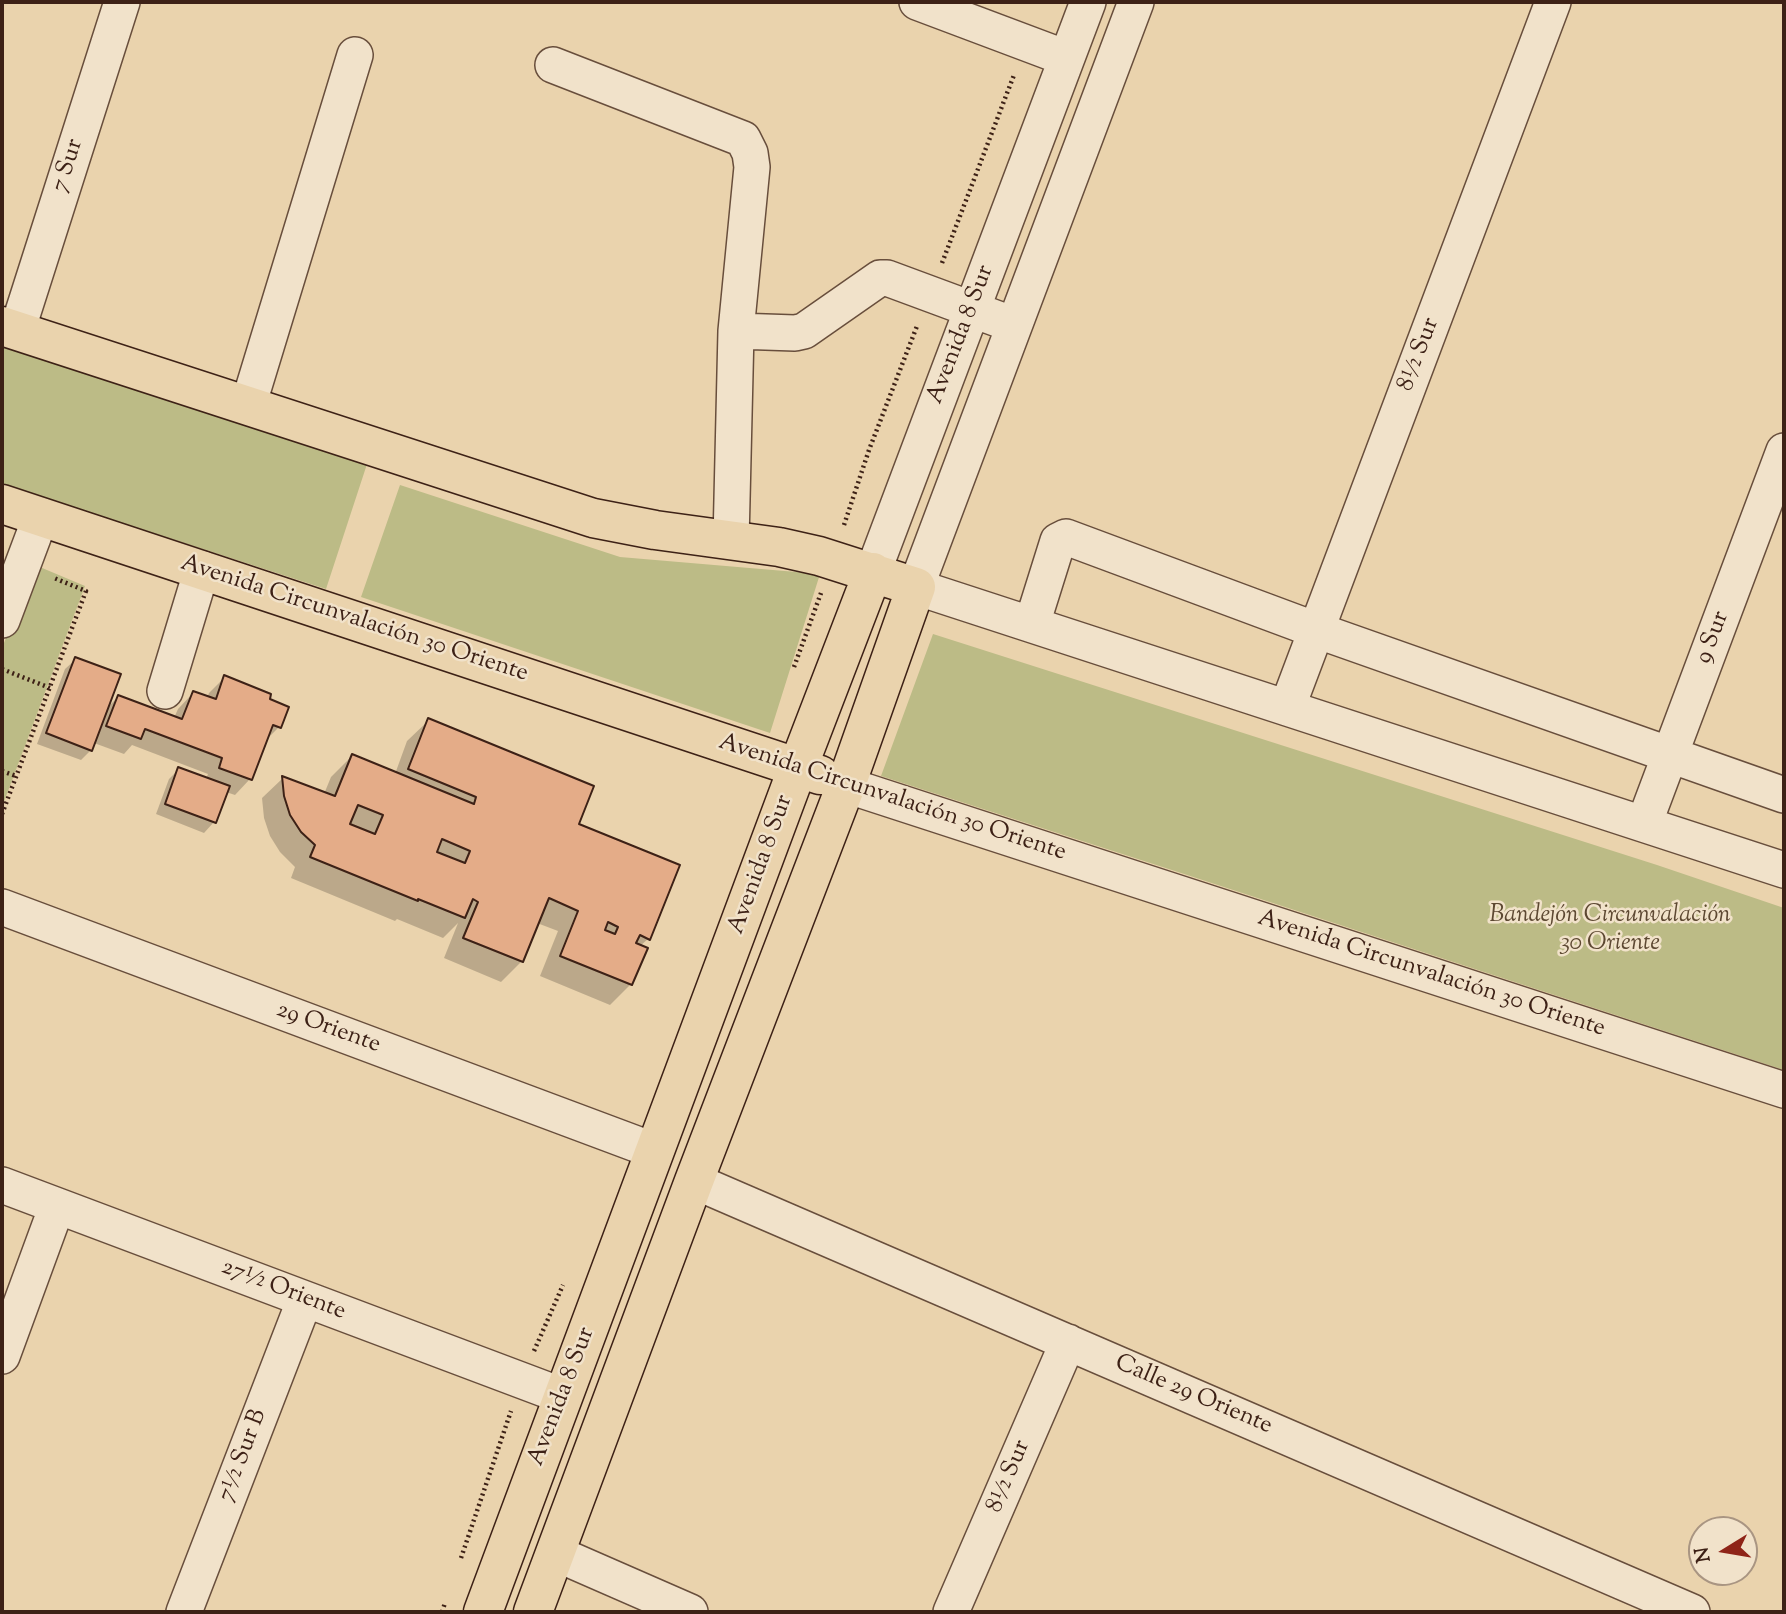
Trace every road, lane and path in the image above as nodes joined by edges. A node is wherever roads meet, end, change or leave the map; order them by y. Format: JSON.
{"nodes":[{"id":1,"x":122,"y":2,"type":"edge"},
{"id":2,"x":917,"y":2,"type":"edge"},
{"id":3,"x":1087,"y":2,"type":"edge"},
{"id":4,"x":1136,"y":2,"type":"edge"},
{"id":5,"x":1553,"y":2,"type":"edge"},
{"id":6,"x":355,"y":55,"type":"dead end"},
{"id":7,"x":1066,"y":58,"type":"junction"},
{"id":8,"x":553,"y":65,"type":"dead end"},
{"id":9,"x":972,"y":310,"type":"junction"},
{"id":10,"x":1014,"y":325,"type":"junction"},
{"id":11,"x":9,"y":329,"type":"edge"},
{"id":12,"x":736,"y":331,"type":"junction"},
{"id":13,"x":248,"y":406,"type":"junction"},
{"id":14,"x":1784,"y":451,"type":"edge"},
{"id":15,"x":2,"y":504,"type":"edge"},
{"id":16,"x":41,"y":516,"type":"junction"},
{"id":17,"x":731,"y":541,"type":"junction"},
{"id":18,"x":22,"y":565,"type":"junction"},
{"id":19,"x":202,"y":569,"type":"junction"},
{"id":20,"x":873,"y":572,"type":"junction"},
{"id":21,"x":916,"y":587,"type":"junction"},
{"id":22,"x":2,"y":620,"type":"edge"},
{"id":23,"x":1032,"y":624,"type":"junction"},
{"id":24,"x":1316,"y":630,"type":"junction"},
{"id":25,"x":2,"y":669,"type":"edge"},
{"id":26,"x":50,"y":688,"type":"junction"},
{"id":27,"x":165,"y":691,"type":"dead end"},
{"id":28,"x":1287,"y":708,"type":"junction"},
{"id":29,"x":1670,"y":755,"type":"junction"},
{"id":30,"x":798,"y":767,"type":"junction"},
{"id":31,"x":2,"y":771,"type":"edge"},
{"id":32,"x":16,"y":776,"type":"junction"},
{"id":33,"x":846,"y":785,"type":"junction"},
{"id":34,"x":1784,"y":795,"type":"edge"},
{"id":35,"x":2,"y":814,"type":"edge"},
{"id":36,"x":1644,"y":824,"type":"junction"},
{"id":37,"x":1784,"y":870,"type":"edge"},
{"id":38,"x":2,"y":907,"type":"edge"},
{"id":39,"x":1784,"y":1090,"type":"edge"},
{"id":40,"x":655,"y":1151,"type":"junction"},
{"id":41,"x":694,"y":1181,"type":"junction"},
{"id":42,"x":2,"y":1185,"type":"edge"},
{"id":43,"x":57,"y":1206,"type":"junction"},
{"id":44,"x":305,"y":1299,"type":"junction"},
{"id":45,"x":1068,"y":1342,"type":"junction"},
{"id":46,"x":2,"y":1356,"type":"edge"},
{"id":47,"x":564,"y":1396,"type":"junction"},
{"id":48,"x":555,"y":1553,"type":"junction"},
{"id":49,"x":184,"y":1612,"type":"edge"},
{"id":50,"x":483,"y":1612,"type":"edge"},
{"id":51,"x":533,"y":1612,"type":"edge"},
{"id":52,"x":690,"y":1612,"type":"edge"},
{"id":53,"x":951,"y":1612,"type":"edge"},
{"id":54,"x":1692,"y":1612,"type":"edge"}],
"edges":[{"from":1,"to":11,"type":"street","name":"7 Sur"},
{"from":2,"to":7,"type":"street"},
{"from":3,"to":7,"type":"street","name":"Avenida 8 Sur"},
{"from":4,"to":10,"type":"street","name":"Avenida 8 Sur"},
{"from":5,"to":24,"type":"street","name":"8½ Sur"},
{"from":6,"to":13,"type":"street"},
{"from":7,"to":9,"type":"street","name":"Avenida 8 Sur"},
{"from":8,"to":12,"type":"street"},
{"from":9,"to":10,"type":"street"},
{"from":9,"to":12,"type":"street"},
{"from":9,"to":20,"type":"street","name":"Avenida 8 Sur"},
{"from":10,"to":21,"type":"street","name":"Avenida 8 Sur"},
{"from":11,"to":13,"type":"main road"},
{"from":12,"to":17,"type":"street"},
{"from":13,"to":17,"type":"main road"},
{"from":14,"to":29,"type":"street","name":"9 Sur"},
{"from":15,"to":16,"type":"main road","name":"Avenida Circunvalación 30 Oriente"},
{"from":16,"to":18,"type":"street"},
{"from":16,"to":19,"type":"main road","name":"Avenida Circunvalación 30 Oriente"},
{"from":17,"to":20,"type":"main road"},
{"from":18,"to":22,"type":"street"},
{"from":18,"to":26,"type":"path"},
{"from":19,"to":27,"type":"street"},
{"from":19,"to":30,"type":"main road","name":"Avenida Circunvalación 30 Oriente"},
{"from":20,"to":21,"type":"main road"},
{"from":20,"to":30,"type":"main road","name":"Avenida 8 Sur"},
{"from":21,"to":23,"type":"street"},
{"from":21,"to":33,"type":"main road","name":"Avenida 8 Sur"},
{"from":23,"to":24,"type":"street"},
{"from":23,"to":28,"type":"street"},
{"from":24,"to":28,"type":"street","name":"8½ Sur"},
{"from":24,"to":29,"type":"street"},
{"from":25,"to":26,"type":"path"},
{"from":26,"to":32,"type":"path"},
{"from":28,"to":36,"type":"street"},
{"from":29,"to":34,"type":"street"},
{"from":29,"to":36,"type":"street","name":"9 Sur"},
{"from":30,"to":33,"type":"main road","name":"Avenida Circunvalación 30 Oriente"},
{"from":30,"to":40,"type":"main road","name":"Avenida 8 Sur"},
{"from":31,"to":32,"type":"path"},
{"from":32,"to":35,"type":"path"},
{"from":33,"to":39,"type":"street","name":"Avenida Circunvalación 30 Oriente"},
{"from":33,"to":41,"type":"main road","name":"Avenida 8 Sur"},
{"from":36,"to":37,"type":"street"},
{"from":38,"to":40,"type":"street","name":"29 Oriente"},
{"from":40,"to":47,"type":"main road","name":"Avenida 8 Sur"},
{"from":41,"to":45,"type":"street","name":"Calle 29 Oriente"},
{"from":41,"to":48,"type":"main road","name":"Avenida 8 Sur"},
{"from":42,"to":43,"type":"street","name":"27½ Oriente"},
{"from":43,"to":44,"type":"street","name":"27½ Oriente"},
{"from":43,"to":46,"type":"street"},
{"from":44,"to":47,"type":"street","name":"27½ Oriente"},
{"from":44,"to":49,"type":"street","name":"7½ Sur B"},
{"from":45,"to":53,"type":"street","name":"8½ Sur"},
{"from":45,"to":54,"type":"street","name":"Calle 29 Oriente"},
{"from":47,"to":50,"type":"main road","name":"Avenida 8 Sur"},
{"from":48,"to":51,"type":"main road","name":"Avenida 8 Sur"},
{"from":48,"to":52,"type":"street"}]}
